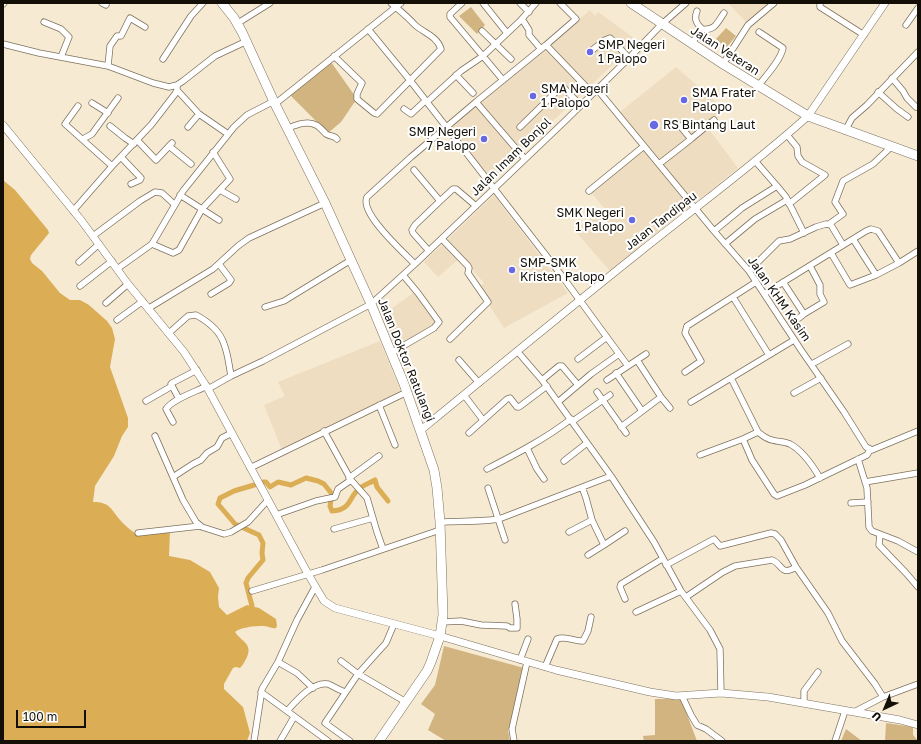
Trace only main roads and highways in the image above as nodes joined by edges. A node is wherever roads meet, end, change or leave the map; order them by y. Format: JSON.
{"nodes":[{"id":1,"x":222,"y":3,"type":"edge"},
{"id":2,"x":631,"y":3,"type":"edge"},
{"id":3,"x":918,"y":156,"type":"edge"},
{"id":4,"x":379,"y":741,"type":"edge"}],
"edges":[{"from":1,"to":4,"type":"highway","name":"Jalan Doktor Ratulangi"},
{"from":2,"to":3,"type":"highway","name":"Jalan Veteran"}]}
